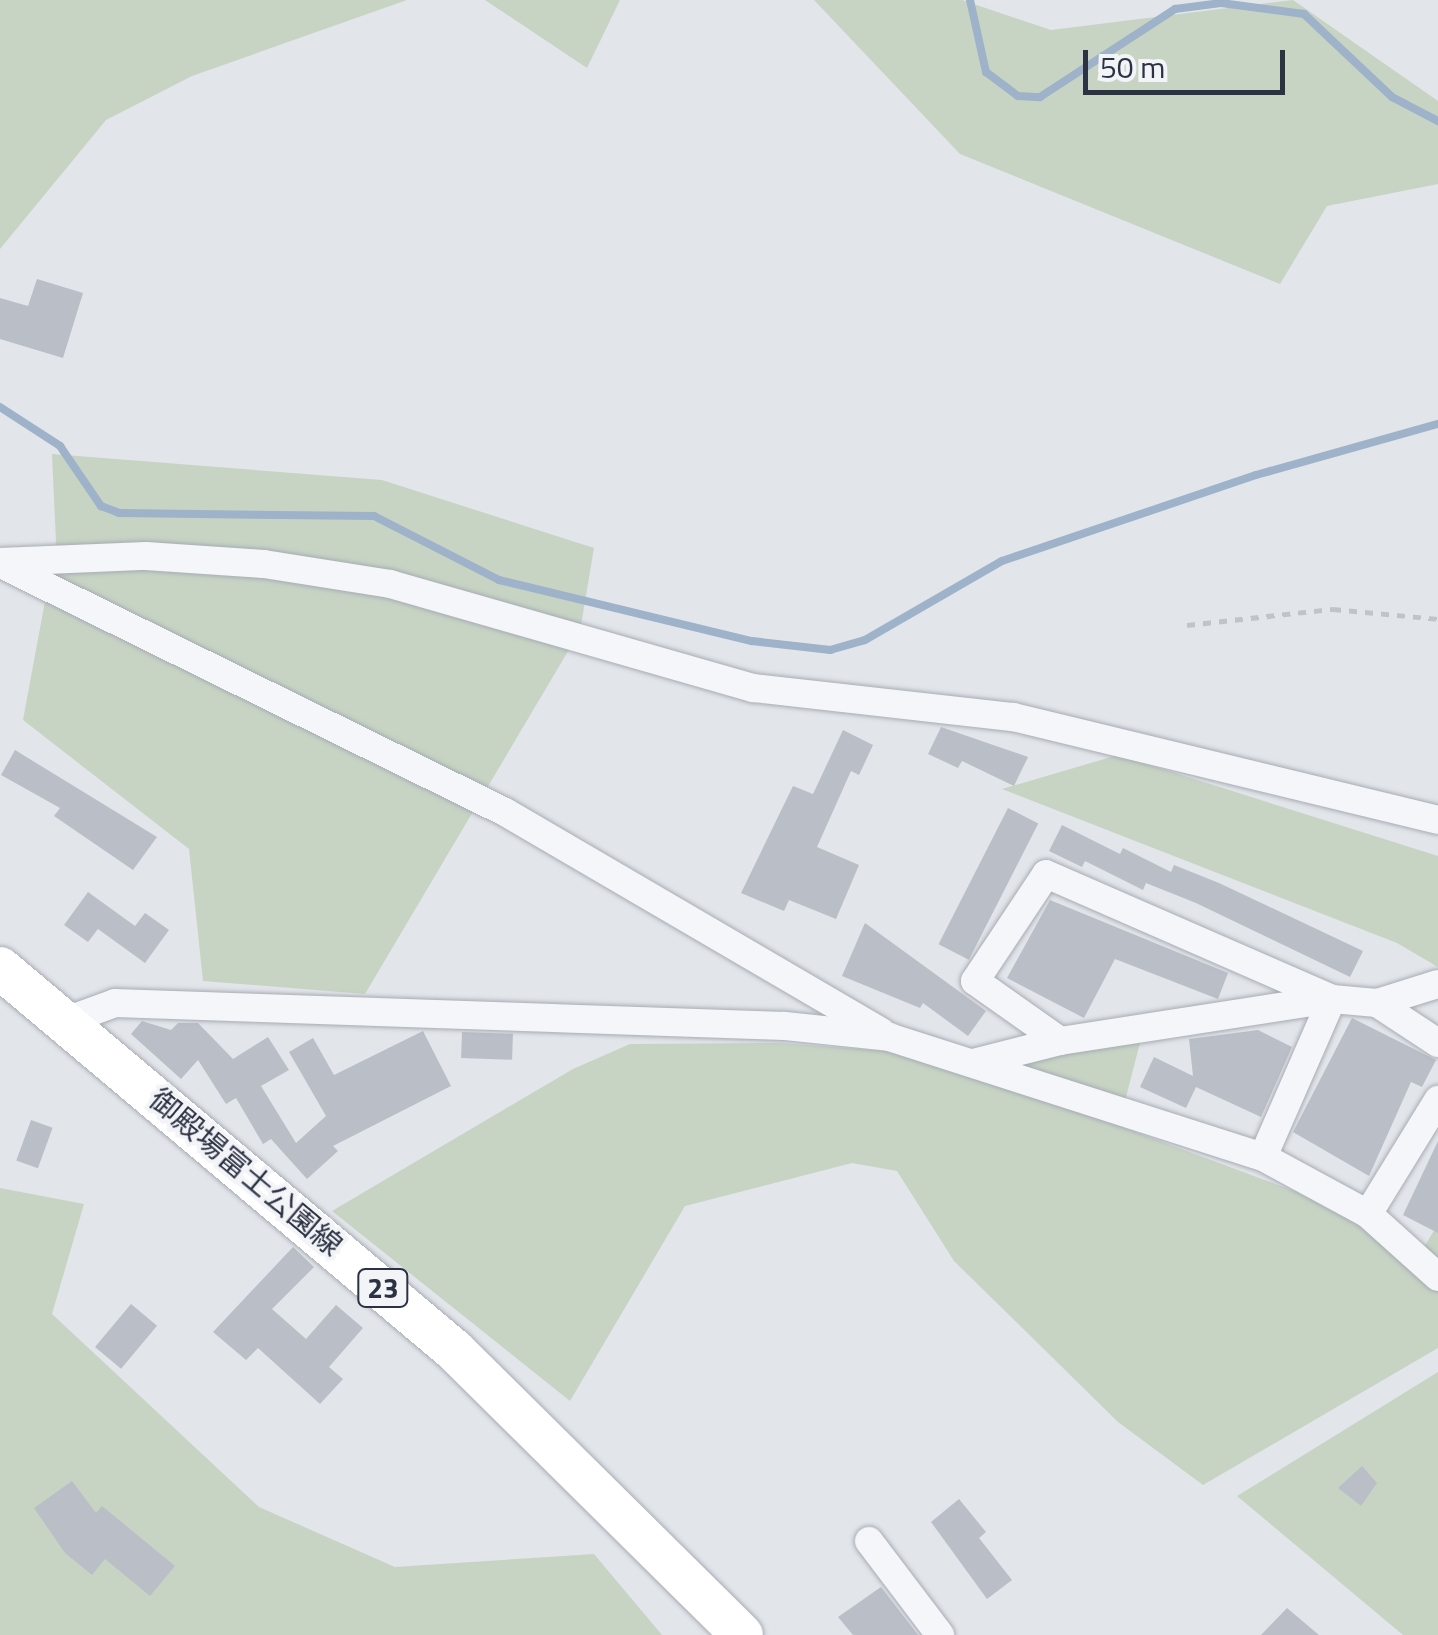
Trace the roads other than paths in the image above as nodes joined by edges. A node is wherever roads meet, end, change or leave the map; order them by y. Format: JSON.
{"nodes":[{"id":1,"x":0,"y":563,"type":"edge"},
{"id":2,"x":1438,"y":820,"type":"edge"},
{"id":3,"x":0,"y":968,"type":"edge"},
{"id":4,"x":1438,"y":984,"type":"edge"},
{"id":5,"x":1332,"y":999,"type":"junction"},
{"id":6,"x":1376,"y":1003,"type":"junction"},
{"id":7,"x":35,"y":1007,"type":"edge"},
{"id":8,"x":888,"y":1037,"type":"junction"},
{"id":9,"x":1060,"y":1041,"type":"junction"},
{"id":10,"x":1438,"y":1043,"type":"edge"},
{"id":11,"x":972,"y":1064,"type":"junction"},
{"id":12,"x":1438,"y":1100,"type":"edge"},
{"id":13,"x":1262,"y":1156,"type":"junction"},
{"id":14,"x":1368,"y":1214,"type":"junction"},
{"id":15,"x":1438,"y":1277,"type":"edge"},
{"id":16,"x":869,"y":1541,"type":"dead end"},
{"id":17,"x":742,"y":1635,"type":"edge"},
{"id":18,"x":940,"y":1635,"type":"edge"}],
"edges":[{"from":1,"to":2,"type":"street"},
{"from":1,"to":8,"type":"street"},
{"from":3,"to":7,"type":"main road","name":"御殿場富士公園線","number":"23"},
{"from":4,"to":6,"type":"street"},
{"from":5,"to":6,"type":"street"},
{"from":5,"to":9,"type":"street"},
{"from":5,"to":9,"type":"street"},
{"from":5,"to":13,"type":"street"},
{"from":6,"to":10,"type":"street"},
{"from":7,"to":8,"type":"street"},
{"from":7,"to":17,"type":"main road","name":"御殿場富士公園線","number":"23"},
{"from":8,"to":11,"type":"street"},
{"from":9,"to":11,"type":"street"},
{"from":11,"to":13,"type":"street"},
{"from":12,"to":14,"type":"street"},
{"from":13,"to":14,"type":"street"},
{"from":14,"to":15,"type":"street"},
{"from":16,"to":18,"type":"street"}]}
